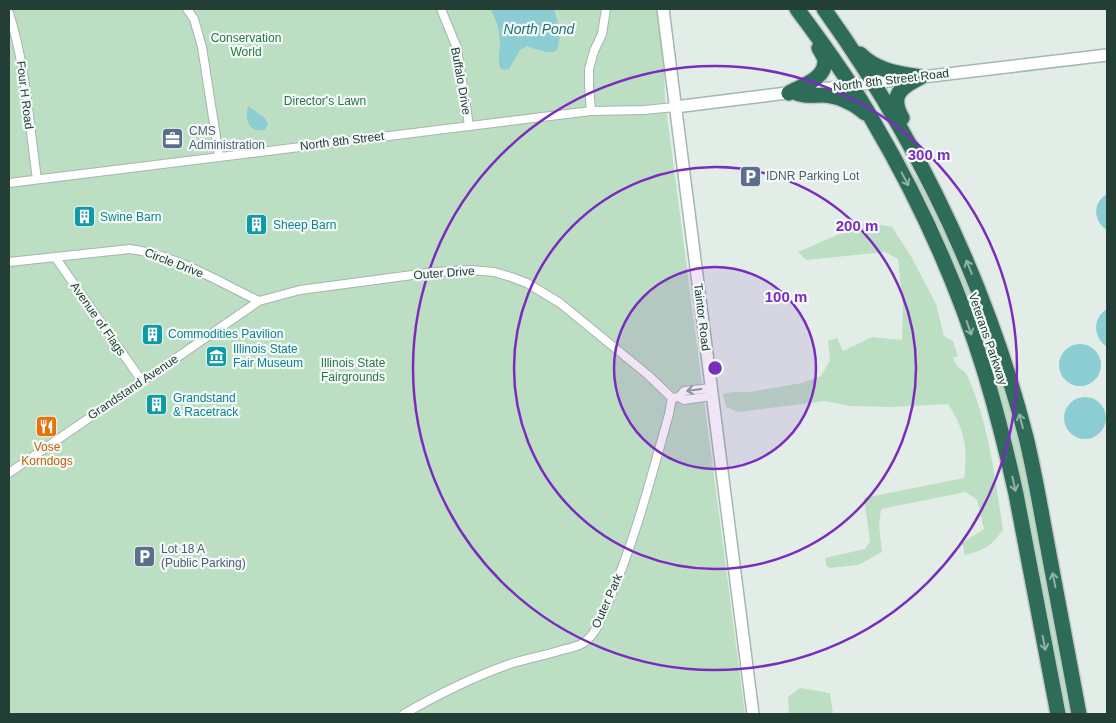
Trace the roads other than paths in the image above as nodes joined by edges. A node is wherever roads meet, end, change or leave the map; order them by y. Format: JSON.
{"nodes":[{"id":1,"x":187,"y":9,"type":"edge"},
{"id":2,"x":441,"y":9,"type":"edge"},
{"id":3,"x":606,"y":9,"type":"edge"},
{"id":4,"x":663,"y":9,"type":"edge"},
{"id":5,"x":790,"y":9,"type":"edge"},
{"id":6,"x":797,"y":9,"type":"edge"},
{"id":7,"x":807,"y":9,"type":"edge"},
{"id":8,"x":824,"y":9,"type":"edge"},
{"id":9,"x":9,"y":13,"type":"edge"},
{"id":10,"x":842,"y":34,"type":"junction"},
{"id":11,"x":1107,"y":55,"type":"edge"},
{"id":12,"x":921,"y":77,"type":"junction"},
{"id":13,"x":874,"y":83,"type":"junction"},
{"id":14,"x":851,"y":86,"type":"junction"},
{"id":15,"x":792,"y":92,"type":"junction"},
{"id":16,"x":675,"y":107,"type":"junction"},
{"id":17,"x":592,"y":111,"type":"junction"},
{"id":18,"x":873,"y":121,"type":"junction"},
{"id":19,"x":469,"y":126,"type":"junction"},
{"id":20,"x":219,"y":156,"type":"junction"},
{"id":21,"x":37,"y":179,"type":"junction"},
{"id":22,"x":9,"y":182,"type":"edge"},
{"id":23,"x":938,"y":197,"type":"junction"},
{"id":24,"x":54,"y":257,"type":"junction"},
{"id":25,"x":9,"y":262,"type":"edge"},
{"id":26,"x":259,"y":301,"type":"junction"},
{"id":27,"x":142,"y":381,"type":"junction"},
{"id":28,"x":712,"y":392,"type":"junction"},
{"id":29,"x":675,"y":397,"type":"junction"},
{"id":30,"x":9,"y":473,"type":"edge"},
{"id":31,"x":404,"y":714,"type":"edge"},
{"id":32,"x":753,"y":714,"type":"edge"},
{"id":33,"x":1058,"y":714,"type":"edge"},
{"id":34,"x":1079,"y":714,"type":"edge"}],
"edges":[{"from":1,"to":20,"type":"street"},
{"from":2,"to":19,"type":"street","name":"Buffalo Drive"},
{"from":3,"to":17,"type":"street"},
{"from":4,"to":16,"type":"main road","name":"Taintor Road"},
{"from":5,"to":15,"type":"highway"},
{"from":6,"to":14,"type":"highway","name":"Veterans Parkway"},
{"from":7,"to":13,"type":"highway"},
{"from":8,"to":10,"type":"highway","name":"Veterans Parkway"},
{"from":9,"to":21,"type":"street","name":"Four H Road"},
{"from":10,"to":12,"type":"highway"},
{"from":10,"to":13,"type":"highway","name":"Veterans Parkway"},
{"from":11,"to":12,"type":"main road","name":"North 8th Street Road"},
{"from":12,"to":13,"type":"main road","name":"North 8th Street Road"},
{"from":12,"to":23,"type":"highway"},
{"from":13,"to":14,"type":"main road","name":"North 8th Street Road"},
{"from":13,"to":23,"type":"highway","name":"Veterans Parkway"},
{"from":14,"to":15,"type":"main road","name":"North 8th Street Road"},
{"from":14,"to":18,"type":"highway","name":"Veterans Parkway"},
{"from":14,"to":23,"type":"highway"},
{"from":15,"to":16,"type":"main road","name":"North 8th Street Road"},
{"from":15,"to":18,"type":"highway"},
{"from":16,"to":17,"type":"street","name":"North 8th Street"},
{"from":16,"to":28,"type":"main road","name":"Taintor Road"},
{"from":17,"to":19,"type":"street","name":"North 8th Street"},
{"from":18,"to":33,"type":"highway","name":"Veterans Parkway","one_way":true},
{"from":19,"to":20,"type":"street","name":"North 8th Street"},
{"from":20,"to":21,"type":"street","name":"North 8th Street"},
{"from":21,"to":22,"type":"street","name":"North 8th Street"},
{"from":34,"to":23,"type":"highway","name":"Veterans Parkway","one_way":true},
{"from":24,"to":25,"type":"street","name":"Circle Drive"},
{"from":24,"to":26,"type":"street","name":"Circle Drive"},
{"from":24,"to":27,"type":"street","name":"Avenue of Flags"},
{"from":26,"to":27,"type":"street","name":"Grandstand Avenue"},
{"from":26,"to":29,"type":"street","name":"Outer Drive"},
{"from":27,"to":30,"type":"street","name":"Grandstand Avenue"},
{"from":28,"to":29,"type":"street"},
{"from":28,"to":32,"type":"main road","name":"Taintor Road"},
{"from":29,"to":31,"type":"street","name":"Outer Park"}]}
